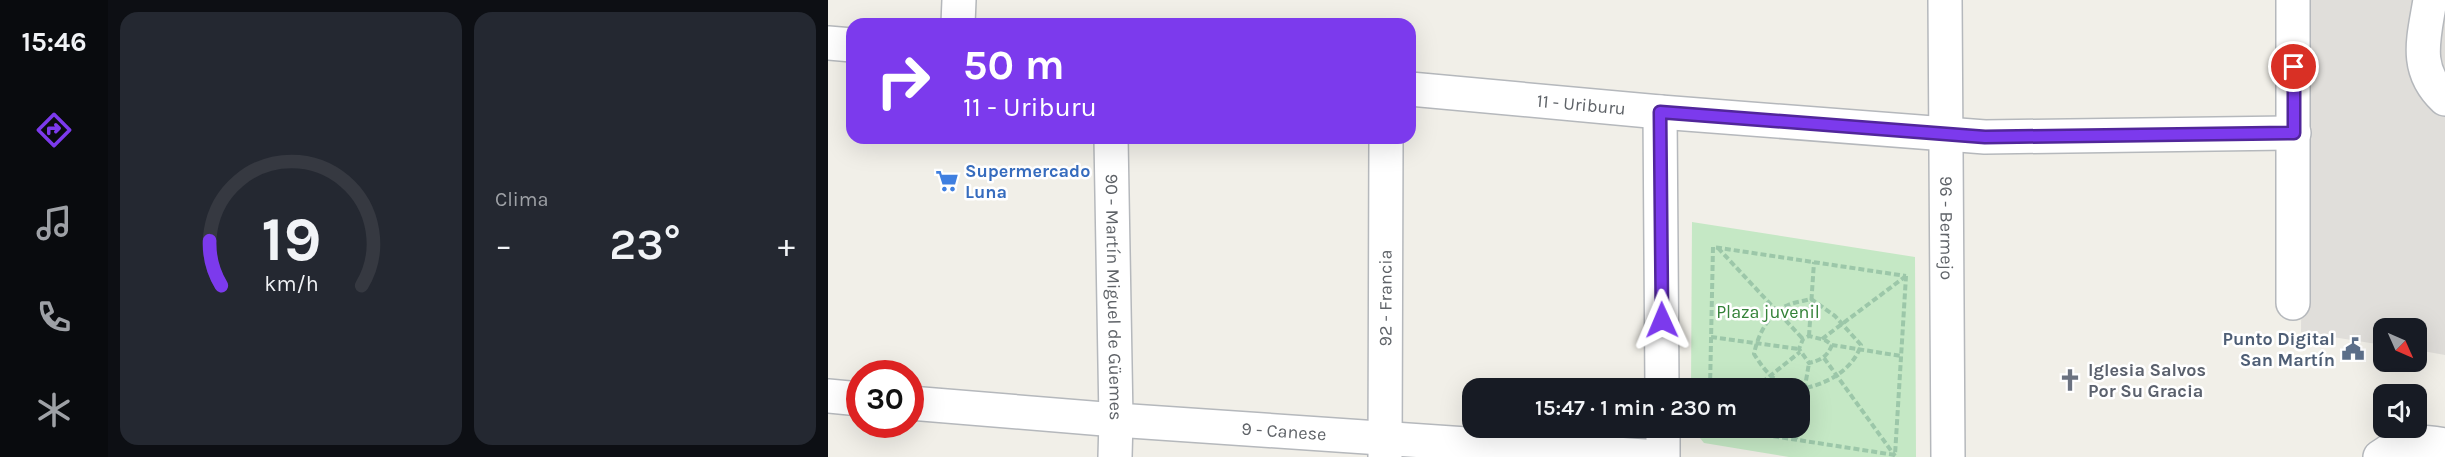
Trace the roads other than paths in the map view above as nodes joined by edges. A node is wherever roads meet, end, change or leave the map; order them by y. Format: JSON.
{"nodes":[{"id":1,"x":959,"y":0,"type":"edge"},
{"id":2,"x":1945,"y":0,"type":"edge"},
{"id":3,"x":2293,"y":0,"type":"edge"},
{"id":4,"x":2430,"y":0,"type":"edge"},
{"id":5,"x":958,"y":18,"type":"edge"},
{"id":6,"x":828,"y":43,"type":"edge"},
{"id":7,"x":846,"y":44,"type":"edge"},
{"id":8,"x":1416,"y":90,"type":"edge"},
{"id":9,"x":2445,"y":99,"type":"edge"},
{"id":10,"x":1660,"y":112,"type":"junction"},
{"id":11,"x":2294,"y":133,"type":"junction"},
{"id":12,"x":1946,"y":134,"type":"junction"},
{"id":13,"x":1111,"y":144,"type":"edge"},
{"id":14,"x":1386,"y":144,"type":"edge"},
{"id":15,"x":2293,"y":303,"type":"dead end"},
{"id":16,"x":1662,"y":378,"type":"edge"},
{"id":17,"x":828,"y":396,"type":"edge"},
{"id":18,"x":846,"y":398,"type":"edge"},
{"id":19,"x":924,"y":404,"type":"edge"},
{"id":20,"x":1116,"y":420,"type":"junction"},
{"id":21,"x":1662,"y":438,"type":"edge"},
{"id":22,"x":2445,"y":445,"type":"edge"},
{"id":23,"x":1385,"y":447,"type":"edge"},
{"id":24,"x":1115,"y":457,"type":"edge"},
{"id":25,"x":1661,"y":457,"type":"edge"},
{"id":26,"x":1948,"y":457,"type":"edge"},
{"id":27,"x":2380,"y":457,"type":"edge"}],
"edges":[{"from":1,"to":5,"type":"street"},
{"from":2,"to":12,"type":"street","name":"96 - Bermejo"},
{"from":3,"to":11,"type":"street"},
{"from":4,"to":9,"type":"street"},
{"from":6,"to":7,"type":"street"},
{"from":8,"to":10,"type":"street","name":"11 - Uriburu"},
{"from":10,"to":12,"type":"street","name":"11 - Uriburu"},
{"from":10,"to":16,"type":"street"},
{"from":11,"to":12,"type":"street","name":"11 - Uriburu"},
{"from":11,"to":15,"type":"street"},
{"from":12,"to":26,"type":"street","name":"96 - Bermejo"},
{"from":13,"to":20,"type":"street","name":"90 - Martín Miguel de Güemes"},
{"from":14,"to":23,"type":"street","name":"92 - Francia"},
{"from":17,"to":18,"type":"street"},
{"from":19,"to":20,"type":"street","name":"9 - Canese"},
{"from":20,"to":23,"type":"street","name":"9 - Canese"},
{"from":20,"to":24,"type":"street","name":"90 - Martín Miguel de Güemes"},
{"from":21,"to":25,"type":"street"},
{"from":22,"to":27,"type":"street"},
{"from":23,"to":25,"type":"street","name":"9 - Canese"}]}
